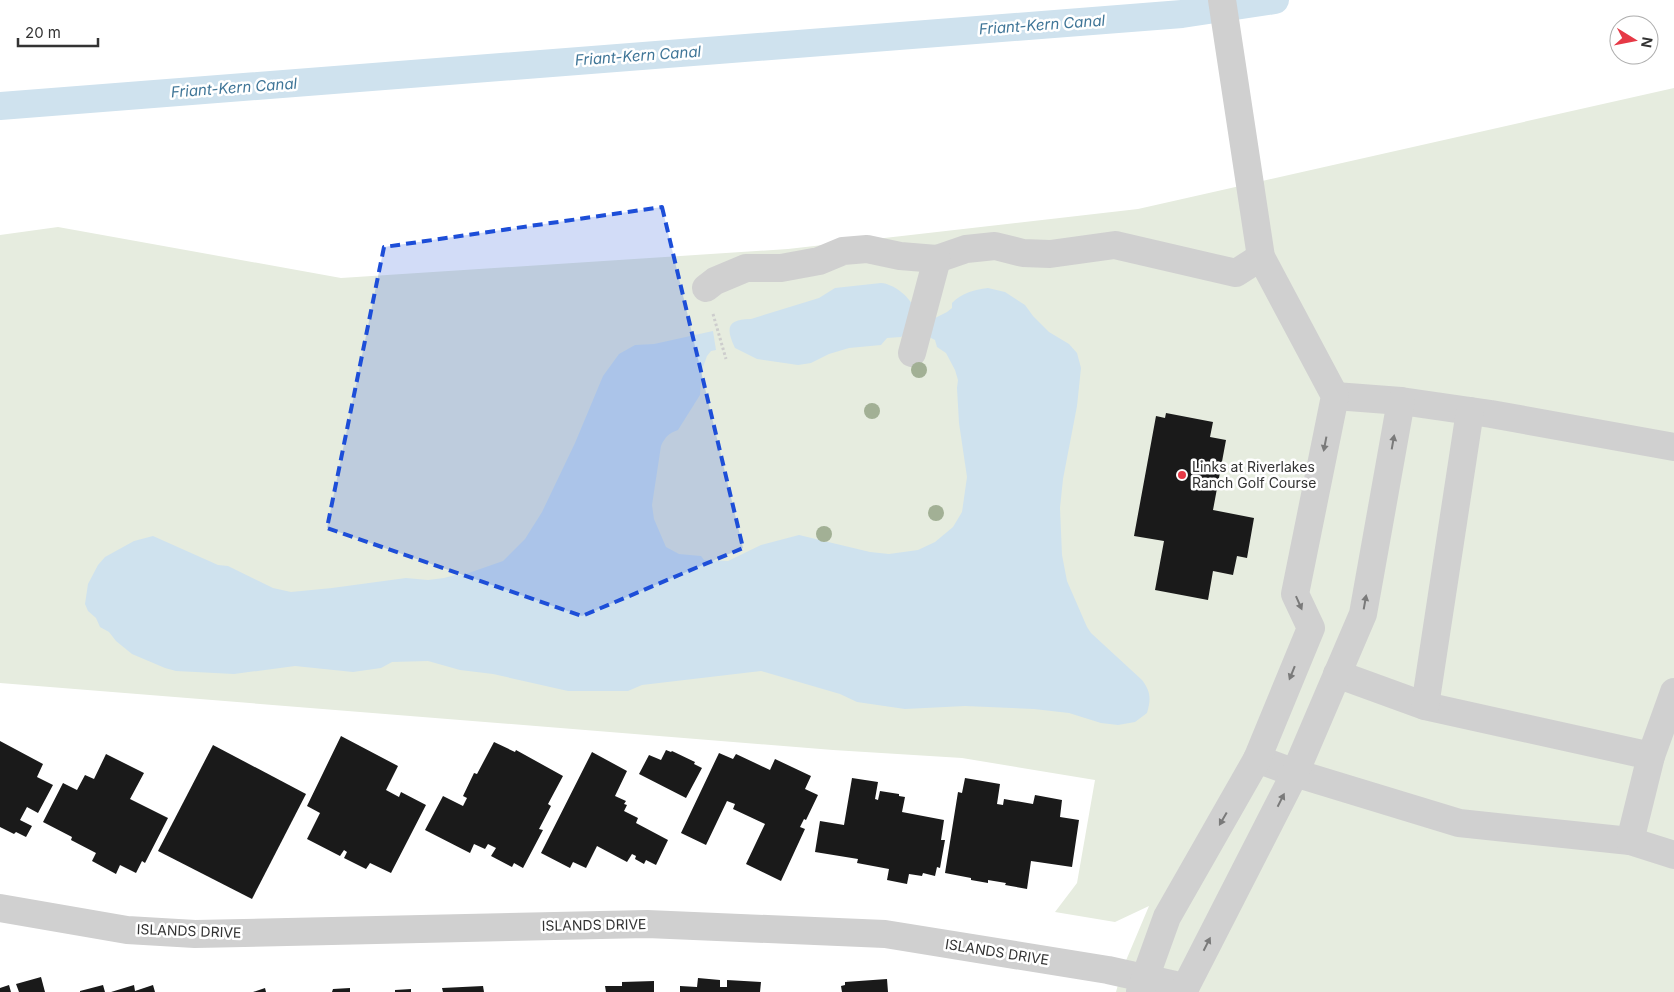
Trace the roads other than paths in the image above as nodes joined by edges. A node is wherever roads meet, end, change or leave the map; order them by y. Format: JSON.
{"nodes":[{"id":1,"x":1222,"y":0,"type":"edge"},
{"id":2,"x":1261,"y":257,"type":"junction"},
{"id":3,"x":937,"y":259,"type":"junction"},
{"id":4,"x":706,"y":288,"type":"road end"},
{"id":5,"x":912,"y":353,"type":"dead end"},
{"id":6,"x":1334,"y":396,"type":"junction"},
{"id":7,"x":1401,"y":401,"type":"junction"},
{"id":8,"x":1470,"y":411,"type":"junction"},
{"id":9,"x":1674,"y":447,"type":"edge"},
{"id":10,"x":1311,"y":628,"type":"junction"},
{"id":11,"x":1352,"y":639,"type":"junction"},
{"id":12,"x":1338,"y":674,"type":"junction"},
{"id":13,"x":1674,"y":692,"type":"edge"},
{"id":14,"x":1425,"y":706,"type":"junction"},
{"id":15,"x":1651,"y":756,"type":"junction"},
{"id":16,"x":1257,"y":759,"type":"junction"},
{"id":17,"x":1295,"y":773,"type":"junction"},
{"id":18,"x":1630,"y":841,"type":"junction"},
{"id":19,"x":1674,"y":855,"type":"edge"},
{"id":20,"x":0,"y":908,"type":"edge"},
{"id":21,"x":1142,"y":985,"type":"edge"},
{"id":22,"x":1183,"y":990,"type":"edge"}],
"edges":[{"from":1,"to":2,"type":"street"},
{"from":2,"to":3,"type":"street"},
{"from":2,"to":6,"type":"street"},
{"from":3,"to":4,"type":"street"},
{"from":3,"to":5,"type":"street"},
{"from":6,"to":7,"type":"street"},
{"from":6,"to":10,"type":"street","one_way":true},
{"from":7,"to":8,"type":"street"},
{"from":11,"to":7,"type":"street","one_way":true},
{"from":8,"to":9,"type":"street"},
{"from":8,"to":14,"type":"street"},
{"from":10,"to":11,"type":"street"},
{"from":10,"to":16,"type":"street","one_way":true},
{"from":11,"to":12,"type":"street"},
{"from":12,"to":14,"type":"street"},
{"from":12,"to":17,"type":"street"},
{"from":13,"to":15,"type":"street"},
{"from":14,"to":15,"type":"street"},
{"from":15,"to":18,"type":"street"},
{"from":16,"to":17,"type":"street"},
{"from":16,"to":21,"type":"street","one_way":true},
{"from":17,"to":18,"type":"street"},
{"from":22,"to":17,"type":"street","one_way":true},
{"from":18,"to":19,"type":"street"},
{"from":20,"to":21,"type":"street","name":"ISLANDS DRIVE"},
{"from":21,"to":22,"type":"street","name":"ISLANDS DRIVE"}]}
